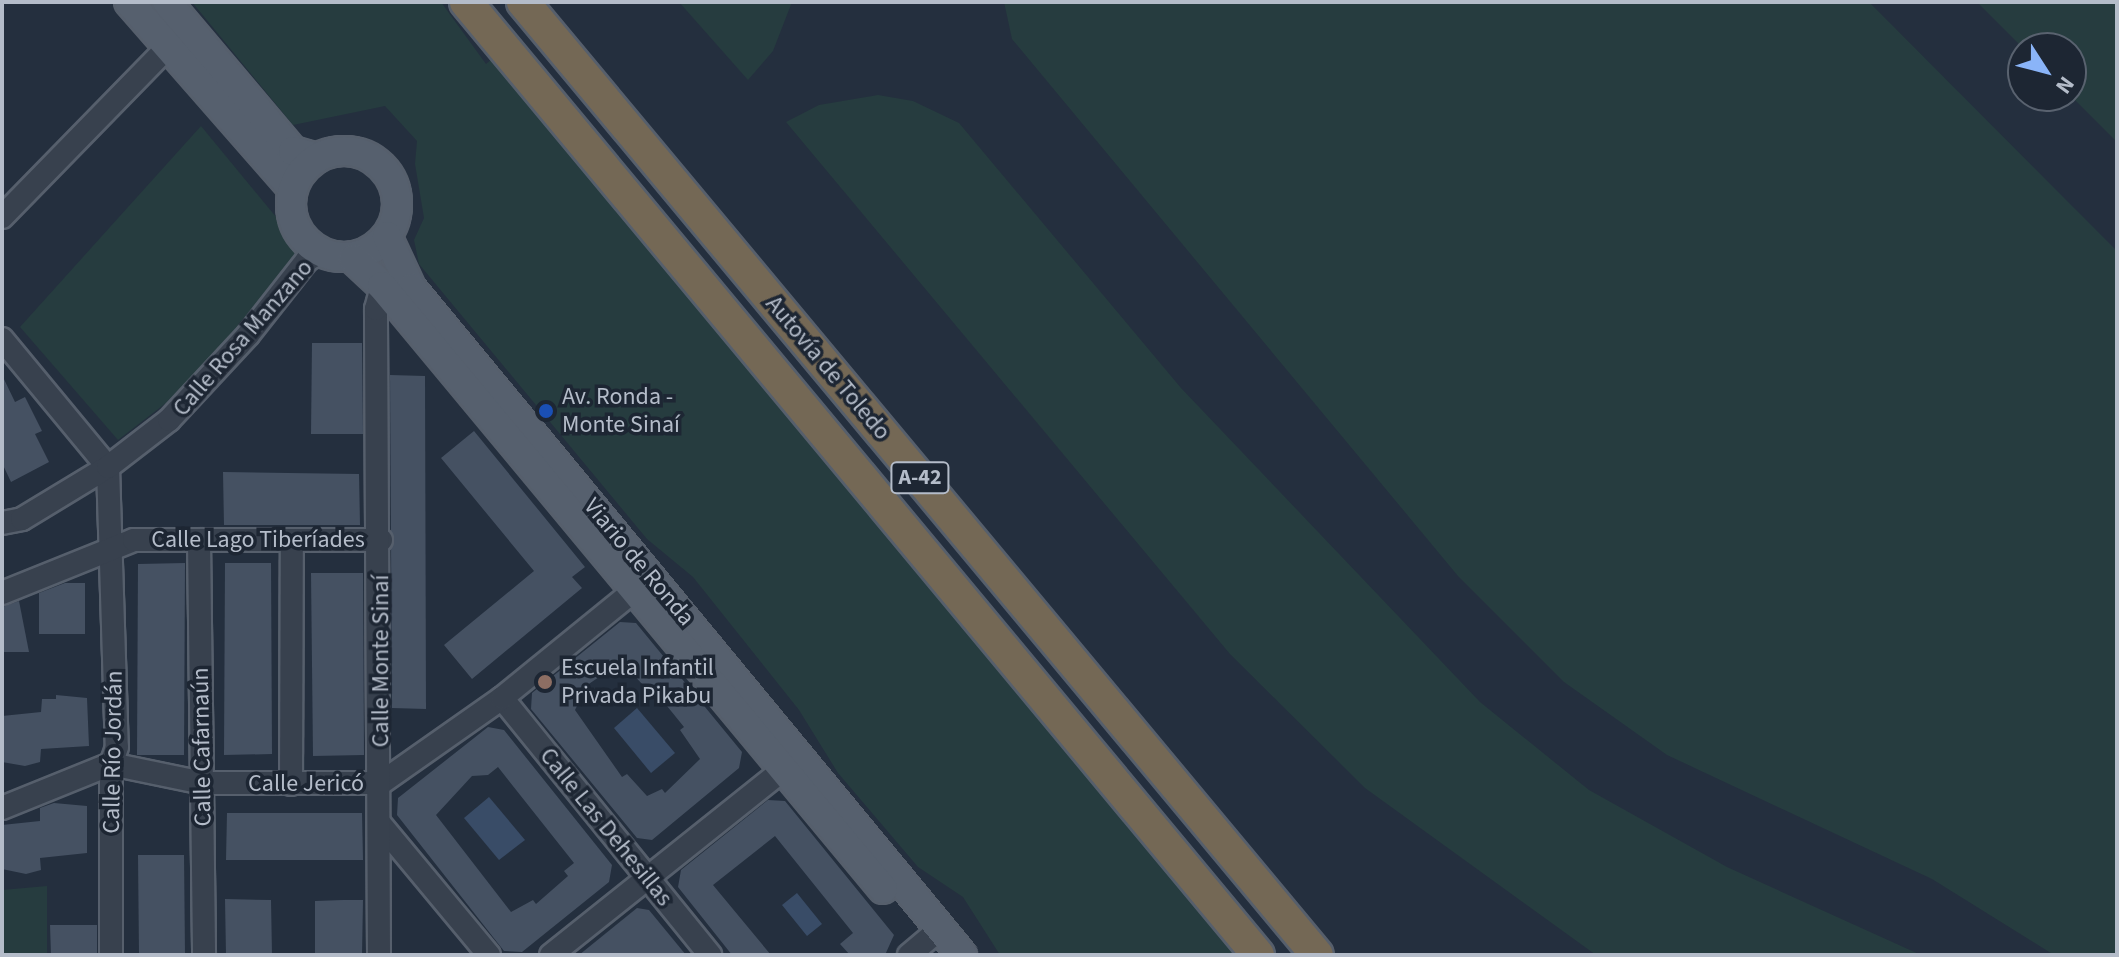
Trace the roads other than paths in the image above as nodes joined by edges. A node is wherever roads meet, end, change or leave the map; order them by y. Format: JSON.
{"nodes":[{"id":1,"x":129,"y":2,"type":"edge"},
{"id":2,"x":167,"y":2,"type":"edge"},
{"id":3,"x":466,"y":2,"type":"edge"},
{"id":4,"x":523,"y":2,"type":"edge"},
{"id":5,"x":167,"y":48,"type":"junction"},
{"id":6,"x":317,"y":158,"type":"junction"},
{"id":7,"x":292,"y":188,"type":"junction"},
{"id":8,"x":2,"y":217,"type":"edge"},
{"id":9,"x":387,"y":236,"type":"junction"},
{"id":10,"x":321,"y":252,"type":"junction"},
{"id":11,"x":353,"y":259,"type":"junction"},
{"id":12,"x":382,"y":286,"type":"junction"},
{"id":13,"x":2,"y":339,"type":"edge"},
{"id":14,"x":108,"y":467,"type":"junction"},
{"id":15,"x":2,"y":523,"type":"edge"},
{"id":16,"x":199,"y":540,"type":"junction"},
{"id":17,"x":292,"y":540,"type":"junction"},
{"id":18,"x":381,"y":540,"type":"junction"},
{"id":19,"x":113,"y":549,"type":"junction"},
{"id":20,"x":635,"y":590,"type":"junction"},
{"id":21,"x":2,"y":593,"type":"edge"},
{"id":22,"x":502,"y":698,"type":"junction"},
{"id":23,"x":111,"y":764,"type":"junction"},
{"id":24,"x":784,"y":769,"type":"junction"},
{"id":25,"x":203,"y":783,"type":"junction"},
{"id":26,"x":381,"y":783,"type":"junction"},
{"id":27,"x":291,"y":784,"type":"junction"},
{"id":28,"x":2,"y":808,"type":"edge"},
{"id":29,"x":381,"y":825,"type":"junction"},
{"id":30,"x":646,"y":877,"type":"junction"},
{"id":31,"x":928,"y":945,"type":"edge"},
{"id":32,"x":111,"y":955,"type":"edge"},
{"id":33,"x":204,"y":955,"type":"edge"},
{"id":34,"x":379,"y":955,"type":"edge"},
{"id":35,"x":489,"y":955,"type":"edge"},
{"id":36,"x":551,"y":955,"type":"edge"},
{"id":37,"x":710,"y":955,"type":"edge"},
{"id":38,"x":962,"y":955,"type":"edge"},
{"id":39,"x":1258,"y":955,"type":"edge"},
{"id":40,"x":1317,"y":955,"type":"edge"}],
"edges":[{"from":1,"to":5,"type":"main road"},
{"from":2,"to":6,"type":"main road"},
{"from":3,"to":39,"type":"highway","name":"Autovía de Toledo","number":"A-42"},
{"from":4,"to":40,"type":"highway","name":"Autovía de Toledo","number":"A-42"},
{"from":5,"to":7,"type":"main road"},
{"from":5,"to":8,"type":"street"},
{"from":6,"to":7,"type":"main road"},
{"from":6,"to":9,"type":"main road"},
{"from":7,"to":10,"type":"main road"},
{"from":9,"to":11,"type":"main road"},
{"from":9,"to":31,"type":"main road","name":"Viario de Ronda"},
{"from":10,"to":11,"type":"main road"},
{"from":10,"to":14,"type":"street","name":"Calle Rosa Manzano"},
{"from":11,"to":12,"type":"main road","name":"Viario de Ronda"},
{"from":12,"to":18,"type":"street","name":"Calle Monte Sinaí"},
{"from":12,"to":20,"type":"main road","name":"Viario de Ronda"},
{"from":13,"to":14,"type":"street"},
{"from":14,"to":15,"type":"street","name":"Calle Rosa Manzano"},
{"from":14,"to":19,"type":"street","name":"Calle Río Jordán"},
{"from":16,"to":17,"type":"street","name":"Calle Lago Tiberíades"},
{"from":16,"to":19,"type":"street","name":"Calle Lago Tiberíades"},
{"from":16,"to":25,"type":"street","name":"Calle Cafarnaún"},
{"from":17,"to":18,"type":"street","name":"Calle Lago Tiberíades"},
{"from":17,"to":27,"type":"street"},
{"from":18,"to":26,"type":"street","name":"Calle Monte Sinaí"},
{"from":19,"to":21,"type":"street","name":"Calle Lago Tiberíades"},
{"from":19,"to":23,"type":"street","name":"Calle Río Jordán"},
{"from":20,"to":22,"type":"street"},
{"from":20,"to":24,"type":"main road","name":"Viario de Ronda"},
{"from":22,"to":26,"type":"street"},
{"from":22,"to":30,"type":"street","name":"Calle Las Dehesillas"},
{"from":23,"to":25,"type":"street","name":"Calle Jericó"},
{"from":23,"to":28,"type":"street"},
{"from":23,"to":32,"type":"street","name":"Calle Río Jordán"},
{"from":24,"to":30,"type":"street"},
{"from":24,"to":31,"type":"main road","name":"Viario de Ronda"},
{"from":25,"to":27,"type":"street","name":"Calle Jericó"},
{"from":25,"to":33,"type":"street","name":"Calle Cafarnaún"},
{"from":26,"to":27,"type":"street","name":"Calle Jericó"},
{"from":26,"to":29,"type":"street","name":"Calle Monte Sinaí"},
{"from":29,"to":34,"type":"street","name":"Calle Monte Sinaí"},
{"from":29,"to":35,"type":"street"},
{"from":30,"to":36,"type":"street"},
{"from":30,"to":37,"type":"street","name":"Calle Las Dehesillas"},
{"from":31,"to":38,"type":"main road","name":"Viario de Ronda"}]}
